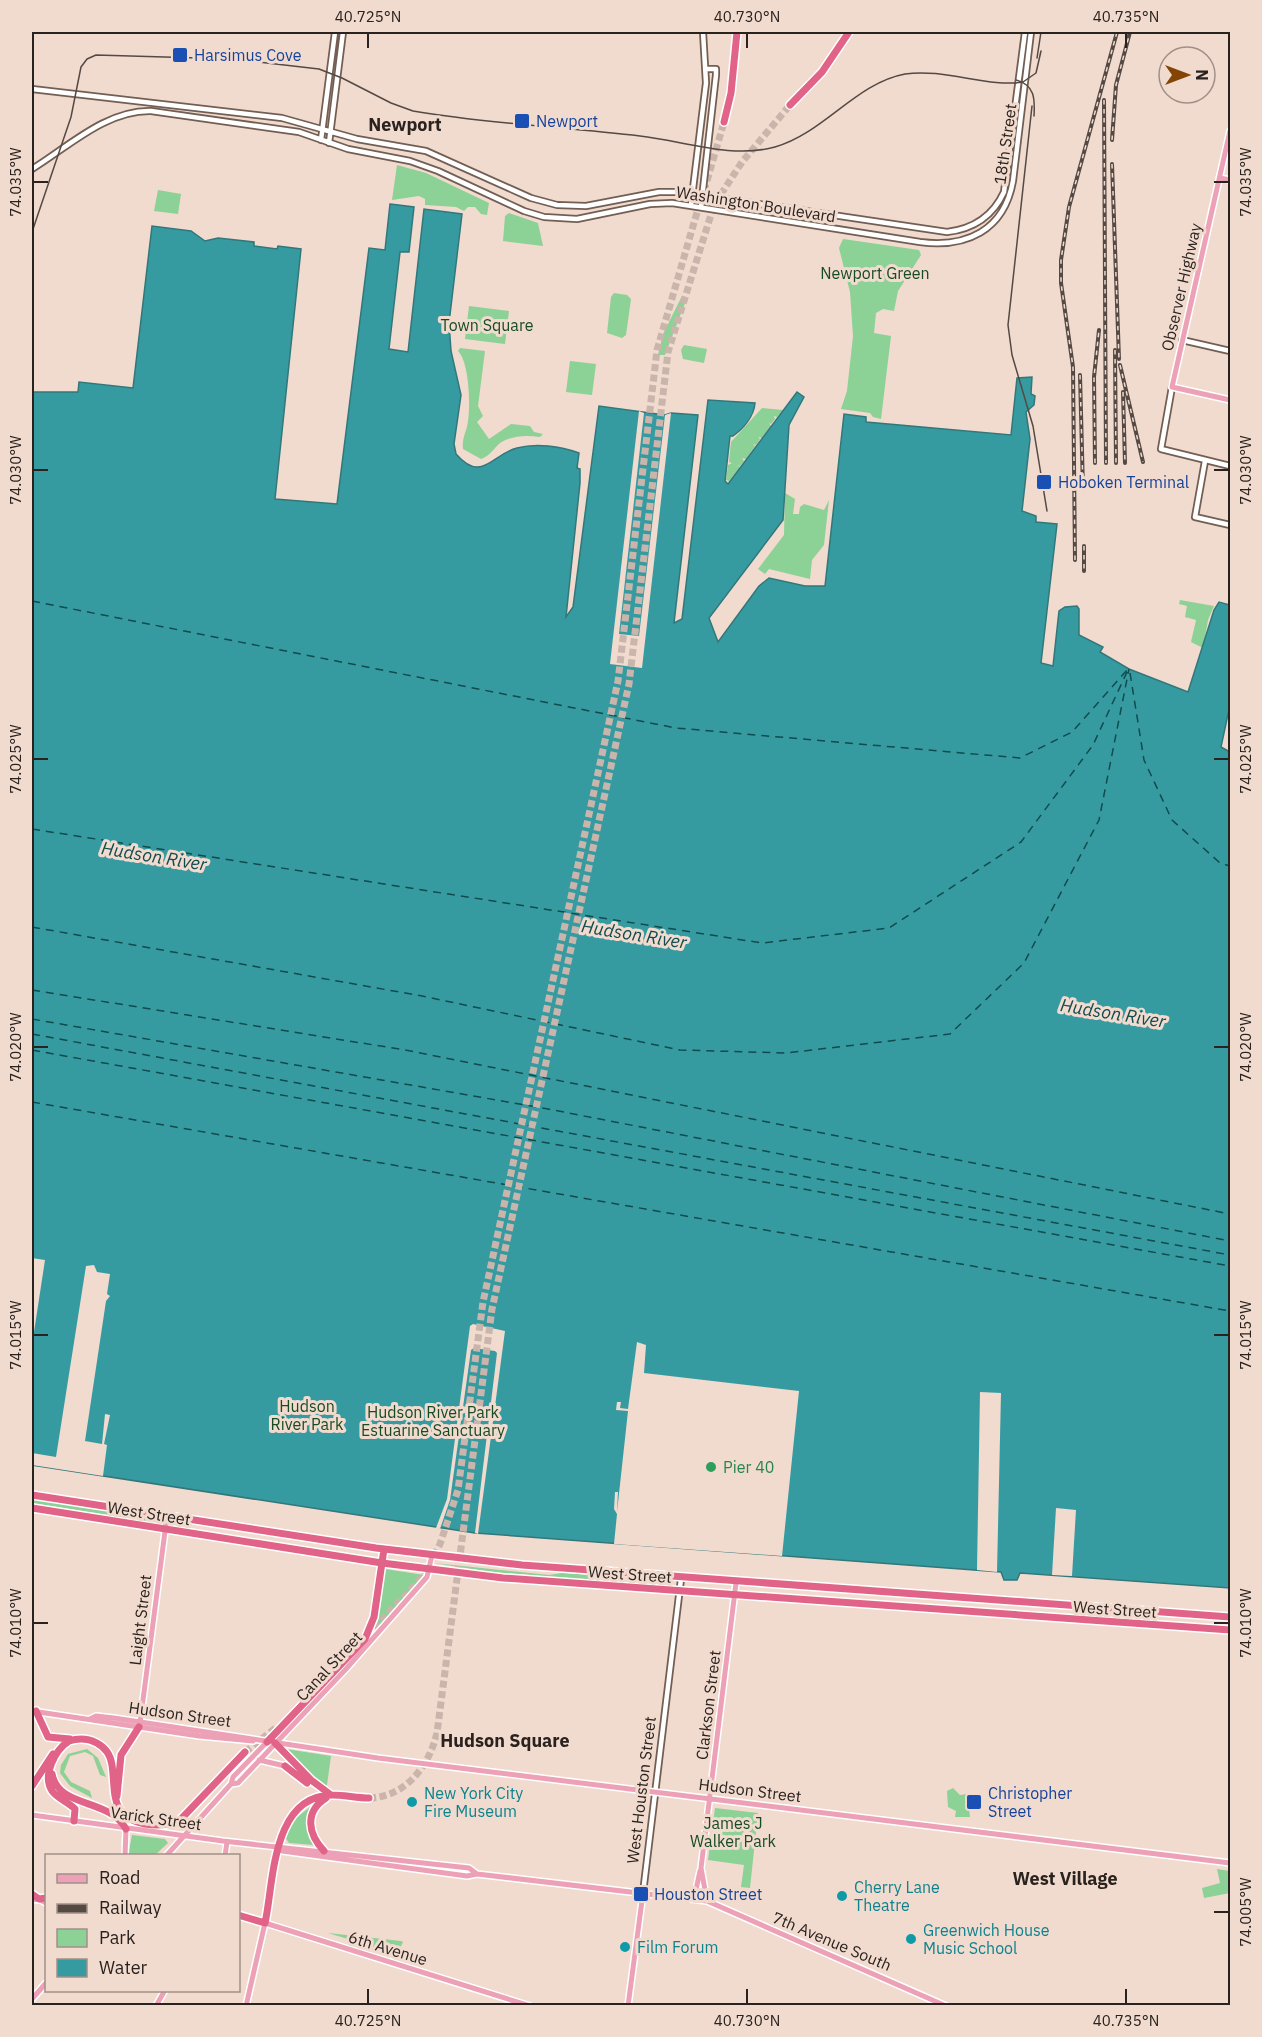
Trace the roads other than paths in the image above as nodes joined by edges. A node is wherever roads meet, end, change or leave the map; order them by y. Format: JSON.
{"nodes":[{"id":1,"x":335,"y":32,"type":"edge"},
{"id":2,"x":343,"y":32,"type":"edge"},
{"id":3,"x":703,"y":32,"type":"edge"},
{"id":4,"x":732,"y":32,"type":"edge"},
{"id":5,"x":737,"y":32,"type":"edge"},
{"id":6,"x":849,"y":32,"type":"edge"},
{"id":7,"x":1025,"y":32,"type":"edge"},
{"id":8,"x":1031,"y":32,"type":"edge"},
{"id":9,"x":706,"y":69,"type":"junction"},
{"id":10,"x":732,"y":69,"type":"junction"},
{"id":11,"x":32,"y":89,"type":"edge"},
{"id":12,"x":790,"y":105,"type":"tunnel mouth"},
{"id":13,"x":1016,"y":105,"type":"junction"},
{"id":14,"x":1022,"y":105,"type":"junction"},
{"id":15,"x":724,"y":122,"type":"tunnel mouth"},
{"id":16,"x":323,"y":129,"type":"junction"},
{"id":17,"x":1230,"y":130,"type":"edge"},
{"id":18,"x":331,"y":132,"type":"junction"},
{"id":19,"x":321,"y":140,"type":"junction"},
{"id":20,"x":329,"y":143,"type":"junction"},
{"id":21,"x":32,"y":169,"type":"edge"},
{"id":22,"x":1220,"y":178,"type":"junction"},
{"id":23,"x":1230,"y":180,"type":"edge"},
{"id":24,"x":693,"y":194,"type":"junction"},
{"id":25,"x":703,"y":195,"type":"junction"},
{"id":26,"x":691,"y":205,"type":"junction"},
{"id":27,"x":701,"y":207,"type":"junction"},
{"id":28,"x":931,"y":230,"type":"junction"},
{"id":29,"x":930,"y":243,"type":"junction"},
{"id":30,"x":1182,"y":340,"type":"junction"},
{"id":31,"x":1230,"y":351,"type":"edge"},
{"id":32,"x":1172,"y":387,"type":"junction"},
{"id":33,"x":1230,"y":400,"type":"edge"},
{"id":34,"x":1205,"y":461,"type":"junction"},
{"id":35,"x":1230,"y":466,"type":"edge"},
{"id":36,"x":1230,"y":525,"type":"edge"},
{"id":37,"x":32,"y":1495,"type":"edge"},
{"id":38,"x":32,"y":1508,"type":"edge"},
{"id":39,"x":167,"y":1516,"type":"junction"},
{"id":40,"x":165,"y":1529,"type":"junction"},
{"id":41,"x":384,"y":1549,"type":"junction"},
{"id":42,"x":432,"y":1555,"type":"junction"},
{"id":43,"x":382,"y":1563,"type":"junction"},
{"id":44,"x":430,"y":1570,"type":"junction"},
{"id":45,"x":681,"y":1579,"type":"junction"},
{"id":46,"x":736,"y":1583,"type":"junction"},
{"id":47,"x":679,"y":1591,"type":"junction"},
{"id":48,"x":735,"y":1595,"type":"junction"},
{"id":49,"x":1230,"y":1617,"type":"edge"},
{"id":50,"x":1230,"y":1630,"type":"edge"},
{"id":51,"x":34,"y":1711,"type":"edge"},
{"id":52,"x":140,"y":1725,"type":"junction"},
{"id":53,"x":80,"y":1739,"type":"junction"},
{"id":54,"x":238,"y":1741,"type":"junction"},
{"id":55,"x":271,"y":1742,"type":"junction"},
{"id":56,"x":58,"y":1749,"type":"junction"},
{"id":57,"x":245,"y":1752,"type":"tunnel mouth"},
{"id":58,"x":254,"y":1755,"type":"junction"},
{"id":59,"x":259,"y":1760,"type":"junction"},
{"id":60,"x":51,"y":1765,"type":"junction"},
{"id":61,"x":285,"y":1766,"type":"joint"},
{"id":62,"x":231,"y":1784,"type":"junction"},
{"id":63,"x":32,"y":1786,"type":"edge"},
{"id":64,"x":323,"y":1791,"type":"junction"},
{"id":65,"x":654,"y":1792,"type":"junction"},
{"id":66,"x":331,"y":1795,"type":"junction"},
{"id":67,"x":369,"y":1798,"type":"tunnel mouth"},
{"id":68,"x":709,"y":1799,"type":"junction"},
{"id":69,"x":120,"y":1810,"type":"junction"},
{"id":70,"x":32,"y":1815,"type":"edge"},
{"id":71,"x":74,"y":1821,"type":"junction"},
{"id":72,"x":126,"y":1828,"type":"junction"},
{"id":73,"x":184,"y":1836,"type":"junction"},
{"id":74,"x":227,"y":1842,"type":"junction"},
{"id":75,"x":276,"y":1848,"type":"junction"},
{"id":76,"x":324,"y":1851,"type":"junction"},
{"id":77,"x":125,"y":1854,"type":"edge"},
{"id":78,"x":168,"y":1854,"type":"edge"},
{"id":79,"x":225,"y":1854,"type":"edge"},
{"id":80,"x":1230,"y":1863,"type":"edge"},
{"id":81,"x":701,"y":1868,"type":"junction"},
{"id":82,"x":477,"y":1874,"type":"junction"},
{"id":83,"x":643,"y":1893,"type":"junction"},
{"id":84,"x":32,"y":1894,"type":"edge"},
{"id":85,"x":39,"y":1899,"type":"edge"},
{"id":86,"x":694,"y":1899,"type":"junction"},
{"id":87,"x":707,"y":1901,"type":"junction"},
{"id":88,"x":240,"y":1916,"type":"edge"},
{"id":89,"x":265,"y":1923,"type":"junction"},
{"id":90,"x":45,"y":1984,"type":"edge"},
{"id":91,"x":164,"y":1992,"type":"edge"},
{"id":92,"x":32,"y":1999,"type":"edge"},
{"id":93,"x":156,"y":2006,"type":"edge"},
{"id":94,"x":246,"y":2006,"type":"edge"},
{"id":95,"x":530,"y":2006,"type":"edge"},
{"id":96,"x":628,"y":2006,"type":"edge"},
{"id":97,"x":946,"y":2006,"type":"edge"}],
"edges":[{"from":1,"to":16,"type":"street"},
{"from":2,"to":18,"type":"street"},
{"from":3,"to":9,"type":"street"},
{"from":4,"to":10,"type":"highway"},
{"from":5,"to":10,"type":"highway"},
{"from":6,"to":12,"type":"highway"},
{"from":7,"to":13,"type":"street","name":"18th Street"},
{"from":8,"to":14,"type":"street","name":"18th Street"},
{"from":9,"to":24,"type":"street"},
{"from":9,"to":25,"type":"street"},
{"from":10,"to":15,"type":"highway"},
{"from":11,"to":16,"type":"street","name":"Washington Boulevard"},
{"from":13,"to":14,"type":"street"},
{"from":13,"to":28,"type":"street","name":"18th Street"},
{"from":14,"to":29,"type":"street","name":"18th Street"},
{"from":16,"to":18,"type":"street","name":"Washington Boulevard"},
{"from":16,"to":19,"type":"street"},
{"from":17,"to":22,"type":"main road","name":"Observer Highway"},
{"from":18,"to":20,"type":"street"},
{"from":18,"to":24,"type":"street","name":"Washington Boulevard"},
{"from":19,"to":20,"type":"street","name":"Washington Boulevard"},
{"from":19,"to":21,"type":"street","name":"Washington Boulevard"},
{"from":20,"to":26,"type":"street","name":"Washington Boulevard"},
{"from":22,"to":23,"type":"main road"},
{"from":22,"to":30,"type":"main road","name":"Observer Highway"},
{"from":24,"to":25,"type":"street","name":"Washington Boulevard"},
{"from":24,"to":26,"type":"street"},
{"from":25,"to":27,"type":"street"},
{"from":25,"to":28,"type":"street","name":"Washington Boulevard"},
{"from":26,"to":27,"type":"street","name":"Washington Boulevard"},
{"from":27,"to":29,"type":"street","name":"Washington Boulevard"},
{"from":28,"to":29,"type":"street"},
{"from":30,"to":31,"type":"street"},
{"from":30,"to":32,"type":"main road","name":"Observer Highway"},
{"from":32,"to":33,"type":"main road"},
{"from":32,"to":34,"type":"street","name":"Observer Highway"},
{"from":34,"to":35,"type":"street"},
{"from":34,"to":36,"type":"street"},
{"from":37,"to":39,"type":"highway","name":"West Street"},
{"from":38,"to":40,"type":"highway","name":"West Street"},
{"from":39,"to":40,"type":"main road","name":"Laight Street"},
{"from":39,"to":41,"type":"highway","name":"West Street"},
{"from":40,"to":43,"type":"highway","name":"West Street"},
{"from":40,"to":52,"type":"main road","name":"Laight Street"},
{"from":41,"to":42,"type":"highway","name":"West Street"},
{"from":41,"to":43,"type":"highway","name":"Canal Street"},
{"from":42,"to":44,"type":"main road","name":"Canal Street"},
{"from":42,"to":45,"type":"highway","name":"West Street"},
{"from":43,"to":44,"type":"highway","name":"West Street"},
{"from":43,"to":55,"type":"highway","name":"Canal Street"},
{"from":44,"to":47,"type":"highway","name":"West Street"},
{"from":44,"to":55,"type":"main road","name":"Canal Street"},
{"from":45,"to":46,"type":"highway","name":"West Street"},
{"from":45,"to":47,"type":"street","name":"West Houston Street"},
{"from":46,"to":48,"type":"main road","name":"Clarkson Street"},
{"from":46,"to":49,"type":"highway","name":"West Street"},
{"from":47,"to":48,"type":"highway","name":"West Street"},
{"from":47,"to":65,"type":"street","name":"West Houston Street"},
{"from":48,"to":50,"type":"highway","name":"West Street"},
{"from":48,"to":68,"type":"main road","name":"Clarkson Street"},
{"from":51,"to":52,"type":"main road","name":"Hudson Street"},
{"from":51,"to":53,"type":"highway"},
{"from":52,"to":54,"type":"main road","name":"Hudson Street"},
{"from":52,"to":55,"type":"main road","name":"Hudson Street"},
{"from":52,"to":69,"type":"highway"},
{"from":53,"to":56,"type":"highway"},
{"from":53,"to":69,"type":"highway"},
{"from":54,"to":55,"type":"main road","name":"Hudson Street"},
{"from":54,"to":58,"type":"main road"},
{"from":55,"to":58,"type":"main road","name":"Canal Street"},
{"from":55,"to":59,"type":"main road","name":"Canal Street"},
{"from":55,"to":64,"type":"highway"},
{"from":55,"to":65,"type":"main road","name":"Hudson Street"},
{"from":56,"to":60,"type":"highway"},
{"from":56,"to":63,"type":"highway"},
{"from":57,"to":69,"type":"highway"},
{"from":58,"to":62,"type":"main road","name":"Canal Street"},
{"from":59,"to":61,"type":"main road"},
{"from":59,"to":62,"type":"main road","name":"Canal Street"},
{"from":60,"to":71,"type":"highway"},
{"from":60,"to":72,"type":"highway"},
{"from":61,"to":64,"type":"highway"},
{"from":62,"to":73,"type":"main road","name":"Canal Street"},
{"from":64,"to":66,"type":"highway"},
{"from":65,"to":68,"type":"main road","name":"Hudson Street"},
{"from":65,"to":83,"type":"street","name":"West Houston Street"},
{"from":66,"to":67,"type":"highway"},
{"from":66,"to":75,"type":"highway"},
{"from":66,"to":76,"type":"highway"},
{"from":68,"to":80,"type":"main road","name":"Hudson Street"},
{"from":68,"to":81,"type":"main road","name":"Clarkson Street"},
{"from":70,"to":71,"type":"main road","name":"Varick Street"},
{"from":71,"to":72,"type":"main road","name":"Varick Street"},
{"from":72,"to":73,"type":"main road","name":"Varick Street"},
{"from":72,"to":77,"type":"main road"},
{"from":73,"to":74,"type":"main road","name":"Varick Street"},
{"from":73,"to":78,"type":"main road","name":"Canal Street"},
{"from":74,"to":75,"type":"main road","name":"Varick Street"},
{"from":74,"to":79,"type":"main road"},
{"from":75,"to":76,"type":"main road","name":"Varick Street"},
{"from":75,"to":82,"type":"main road","name":"Varick Street"},
{"from":75,"to":89,"type":"highway"},
{"from":76,"to":82,"type":"main road","name":"Varick Street"},
{"from":81,"to":86,"type":"main road"},
{"from":81,"to":87,"type":"main road","name":"Clarkson Street"},
{"from":82,"to":83,"type":"main road","name":"Varick Street"},
{"from":83,"to":86,"type":"main road","name":"Varick Street"},
{"from":83,"to":96,"type":"main road","name":"West Houston Street"},
{"from":84,"to":85,"type":"highway"},
{"from":86,"to":87,"type":"main road","name":"Varick Street"},
{"from":87,"to":97,"type":"main road","name":"7th Avenue South"},
{"from":88,"to":89,"type":"highway","name":"6th Avenue"},
{"from":89,"to":94,"type":"main road"},
{"from":89,"to":95,"type":"main road","name":"6th Avenue"},
{"from":90,"to":92,"type":"main road"},
{"from":91,"to":93,"type":"main road"}]}
